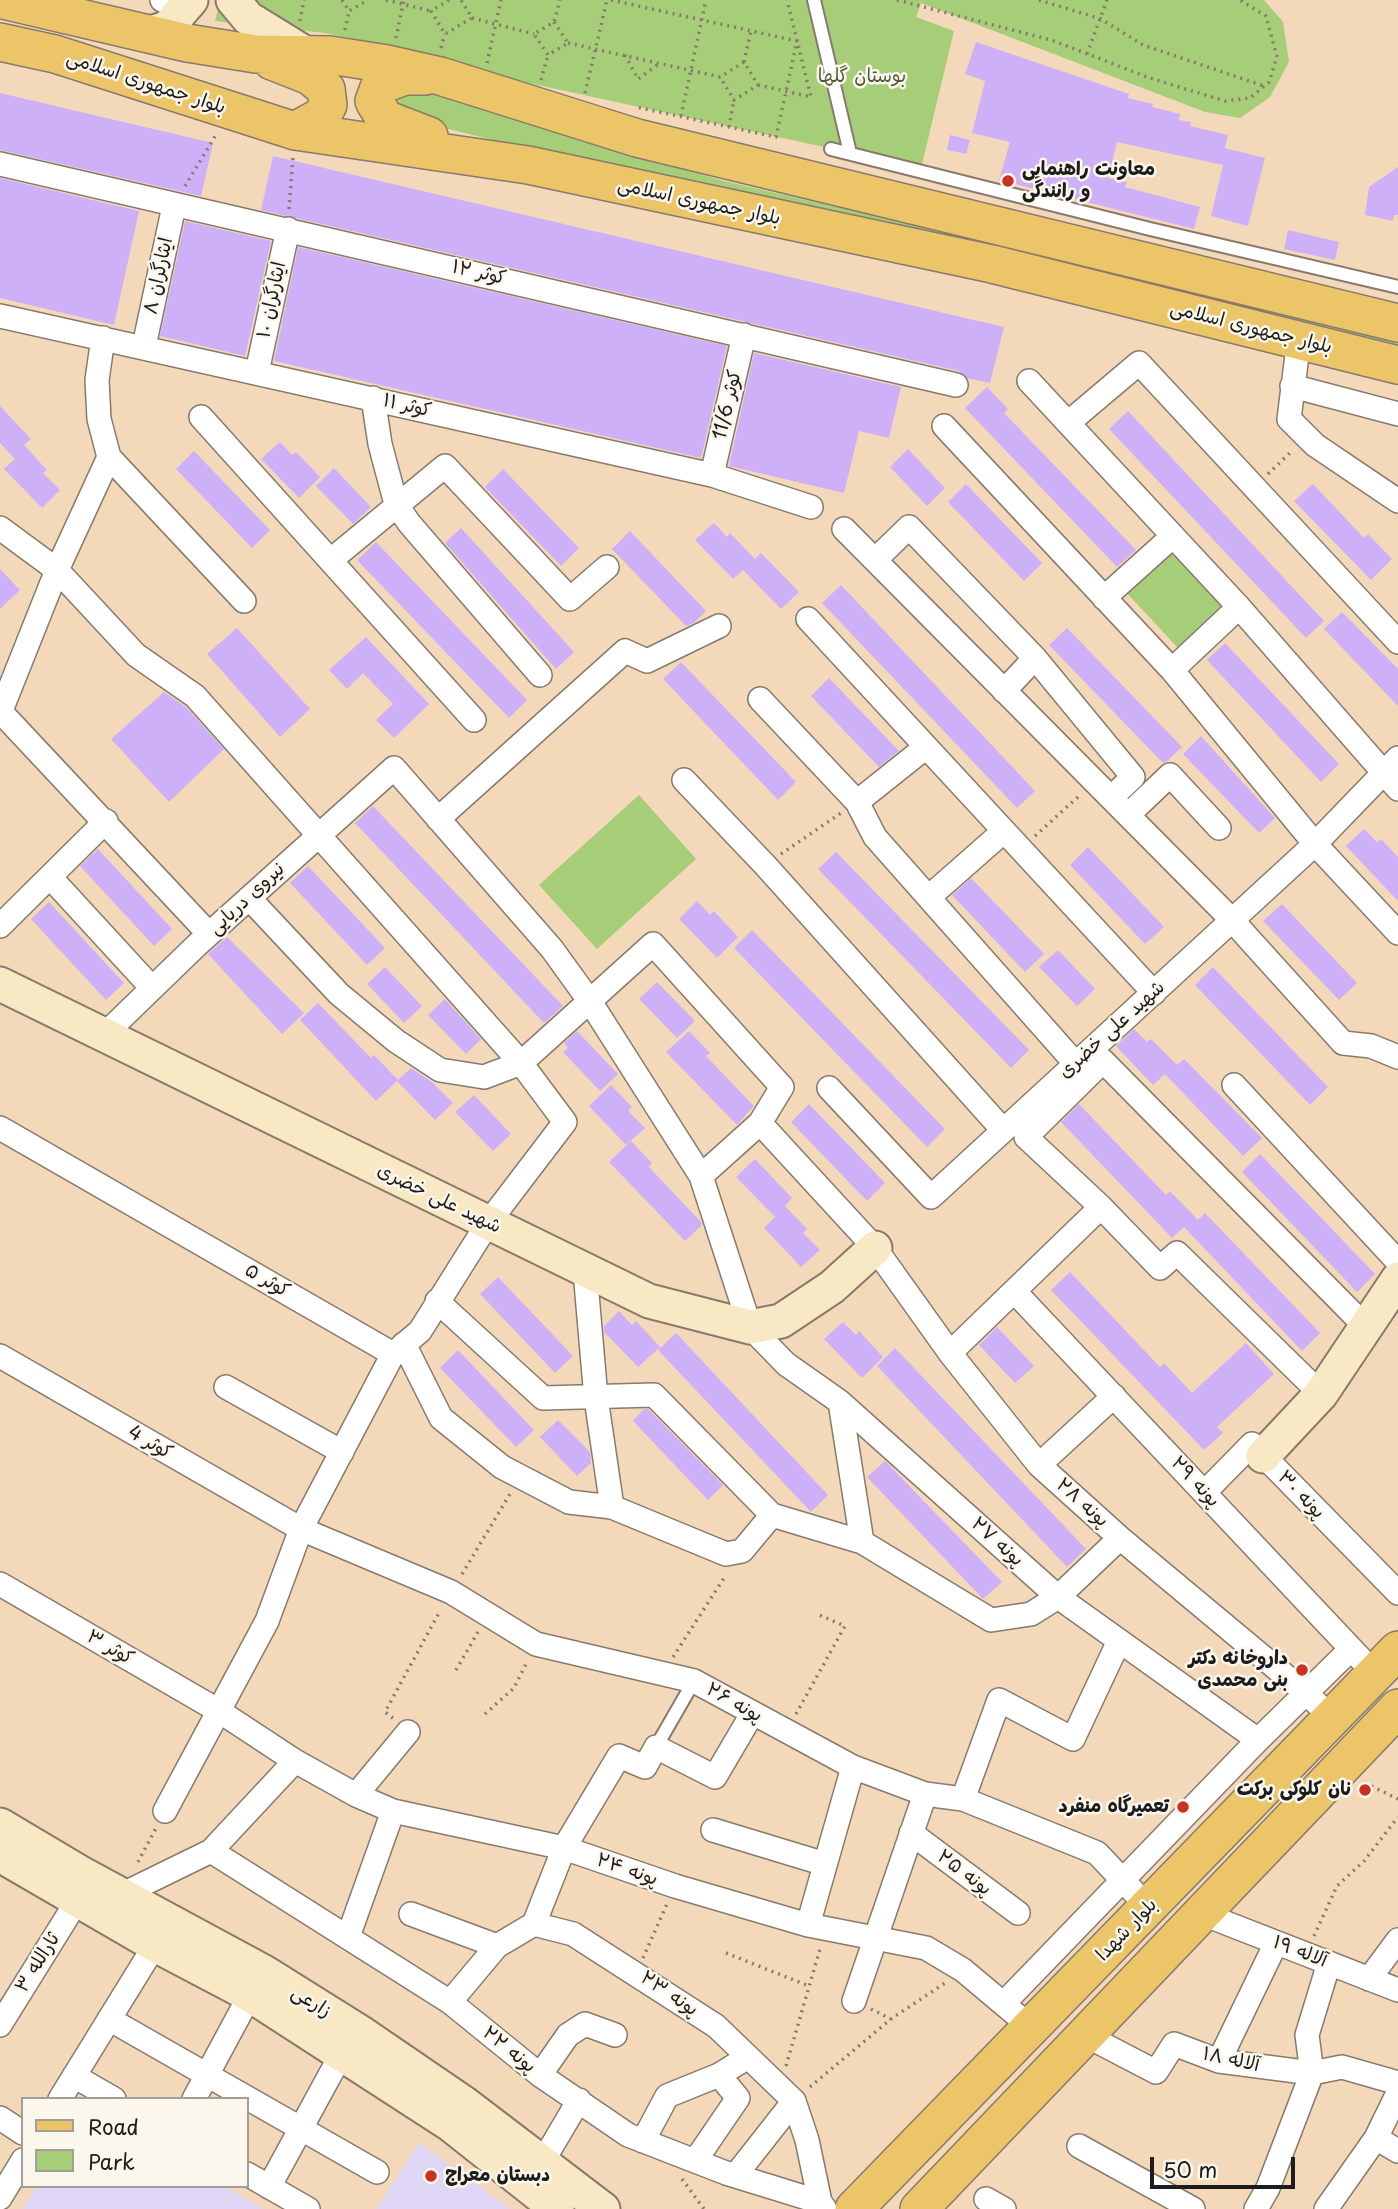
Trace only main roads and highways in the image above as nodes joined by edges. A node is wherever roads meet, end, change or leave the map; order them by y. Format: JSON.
{"nodes":[{"id":1,"x":3,"y":0,"type":"edge"},
{"id":2,"x":233,"y":0,"type":"edge"},
{"id":3,"x":180,"y":2,"type":"edge"},
{"id":4,"x":147,"y":34,"type":"junction"},
{"id":5,"x":0,"y":42,"type":"edge"},
{"id":6,"x":303,"y":42,"type":"junction"},
{"id":7,"x":256,"y":54,"type":"junction"},
{"id":8,"x":440,"y":76,"type":"junction"},
{"id":9,"x":295,"y":131,"type":"junction"},
{"id":10,"x":528,"y":165,"type":"junction"},
{"id":11,"x":1398,"y":323,"type":"edge"},
{"id":12,"x":1398,"y":365,"type":"edge"},
{"id":13,"x":0,"y":984,"type":"edge"},
{"id":14,"x":875,"y":1248,"type":"road end"},
{"id":15,"x":1398,"y":1279,"type":"edge"},
{"id":16,"x":1263,"y":1456,"type":"road end"},
{"id":17,"x":1375,"y":1658,"type":"edge"},
{"id":18,"x":1398,"y":1708,"type":"edge"},
{"id":19,"x":0,"y":1825,"type":"edge"},
{"id":20,"x":0,"y":1855,"type":"edge"},
{"id":21,"x":114,"y":1907,"type":"junction"},
{"id":22,"x":833,"y":2207,"type":"edge"},
{"id":23,"x":557,"y":2209,"type":"edge"},
{"id":24,"x":603,"y":2209,"type":"edge"},
{"id":25,"x":919,"y":2209,"type":"edge"}],
"edges":[{"from":1,"to":4,"type":"main road","name":"بلوار جمهوری اسلامی"},
{"from":2,"to":6,"type":"main road"},
{"from":3,"to":4,"type":"main road"},
{"from":4,"to":7,"type":"main road","name":"بلوار جمهوری اسلامی"},
{"from":5,"to":9,"type":"main road","name":"بلوار جمهوری اسلامی"},
{"from":6,"to":7,"type":"main road","name":"بلوار جمهوری اسلامی"},
{"from":6,"to":8,"type":"main road","name":"بلوار جمهوری اسلامی"},
{"from":7,"to":9,"type":"main road"},
{"from":8,"to":10,"type":"main road"},
{"from":8,"to":11,"type":"main road","name":"بلوار جمهوری اسلامی"},
{"from":9,"to":10,"type":"main road","name":"بلوار جمهوری اسلامی"},
{"from":10,"to":12,"type":"main road","name":"بلوار جمهوری اسلامی"},
{"from":13,"to":14,"type":"main road","name":"شهید علی خضری"},
{"from":15,"to":16,"type":"main road"},
{"from":17,"to":22,"type":"main road","name":"بلوار شهدا"},
{"from":18,"to":25,"type":"main road"},
{"from":19,"to":21,"type":"main road","name":"زارعی"},
{"from":20,"to":21,"type":"main road","name":"زارعی"},
{"from":21,"to":23,"type":"main road","name":"زارعی"},
{"from":21,"to":24,"type":"main road","name":"زارعی"}]}
